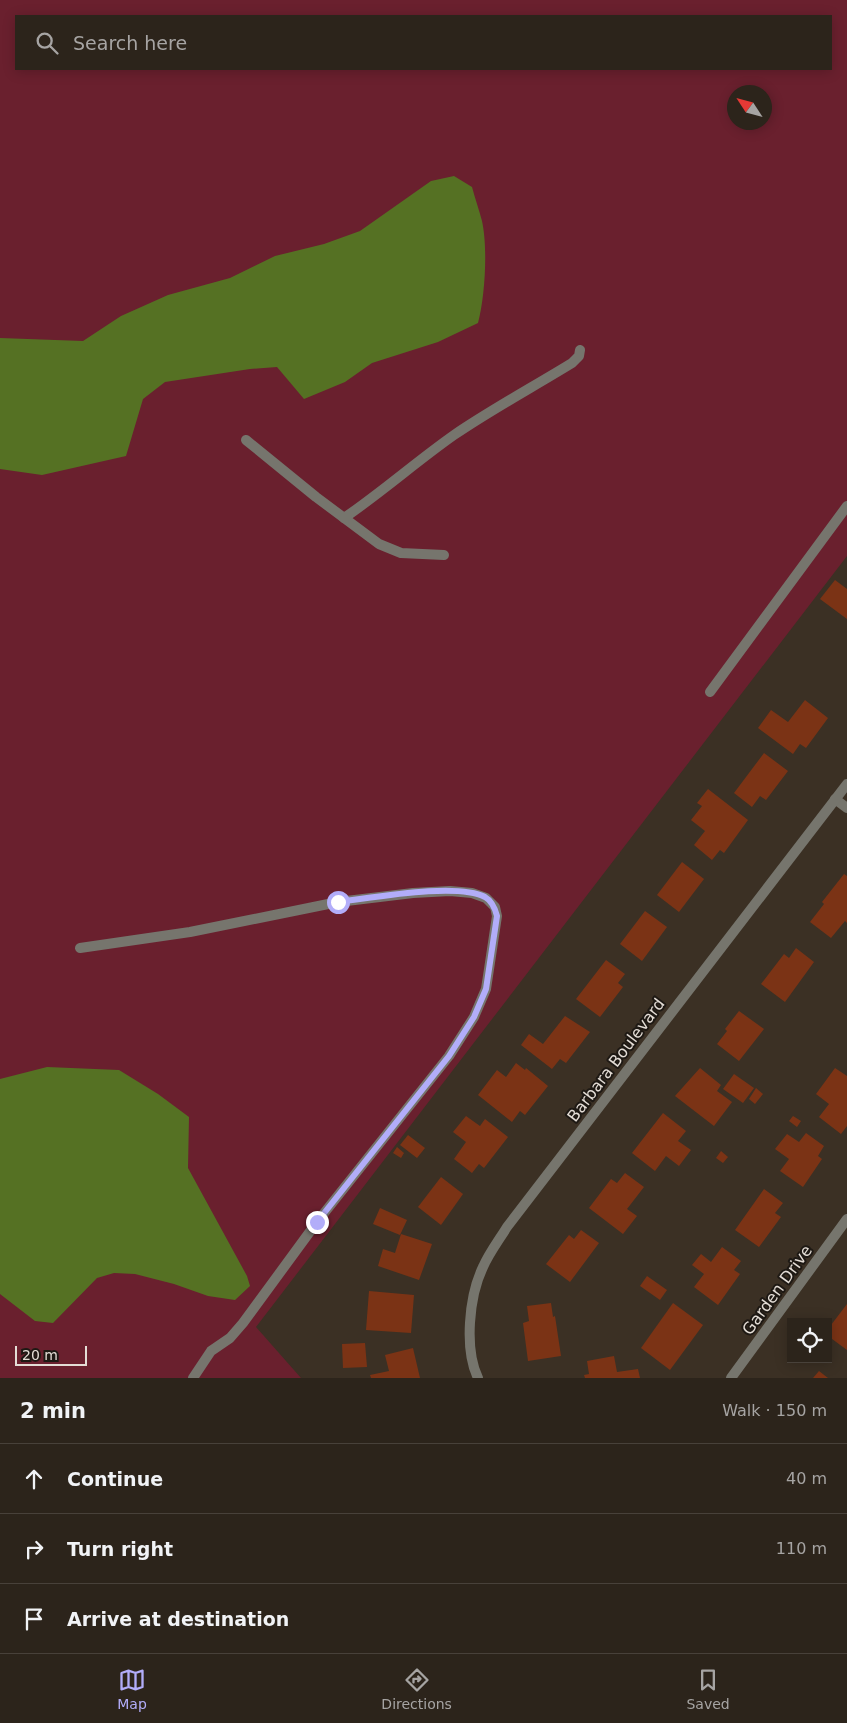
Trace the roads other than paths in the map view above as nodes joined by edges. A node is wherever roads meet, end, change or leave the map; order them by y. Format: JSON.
{"nodes":[{"id":1,"x":580,"y":350,"type":"dead end"},
{"id":2,"x":246,"y":440,"type":"dead end"},
{"id":3,"x":847,"y":506,"type":"edge"},
{"id":4,"x":344,"y":518,"type":"junction"},
{"id":5,"x":444,"y":555,"type":"dead end"},
{"id":6,"x":710,"y":692,"type":"dead end"},
{"id":7,"x":847,"y":784,"type":"edge"},
{"id":8,"x":835,"y":799,"type":"junction"},
{"id":9,"x":847,"y":808,"type":"edge"},
{"id":10,"x":80,"y":948,"type":"dead end"},
{"id":11,"x":847,"y":1219,"type":"edge"},
{"id":12,"x":193,"y":1378,"type":"edge"},
{"id":13,"x":478,"y":1378,"type":"edge"},
{"id":14,"x":730,"y":1378,"type":"edge"}],
"edges":[{"from":1,"to":4,"type":"street"},
{"from":2,"to":4,"type":"street"},
{"from":3,"to":6,"type":"street"},
{"from":4,"to":5,"type":"street"},
{"from":7,"to":8,"type":"street","name":"Barbara Boulevard"},
{"from":8,"to":9,"type":"street"},
{"from":8,"to":13,"type":"street","name":"Barbara Boulevard"},
{"from":10,"to":12,"type":"street"},
{"from":11,"to":14,"type":"street","name":"Garden Drive"}]}
